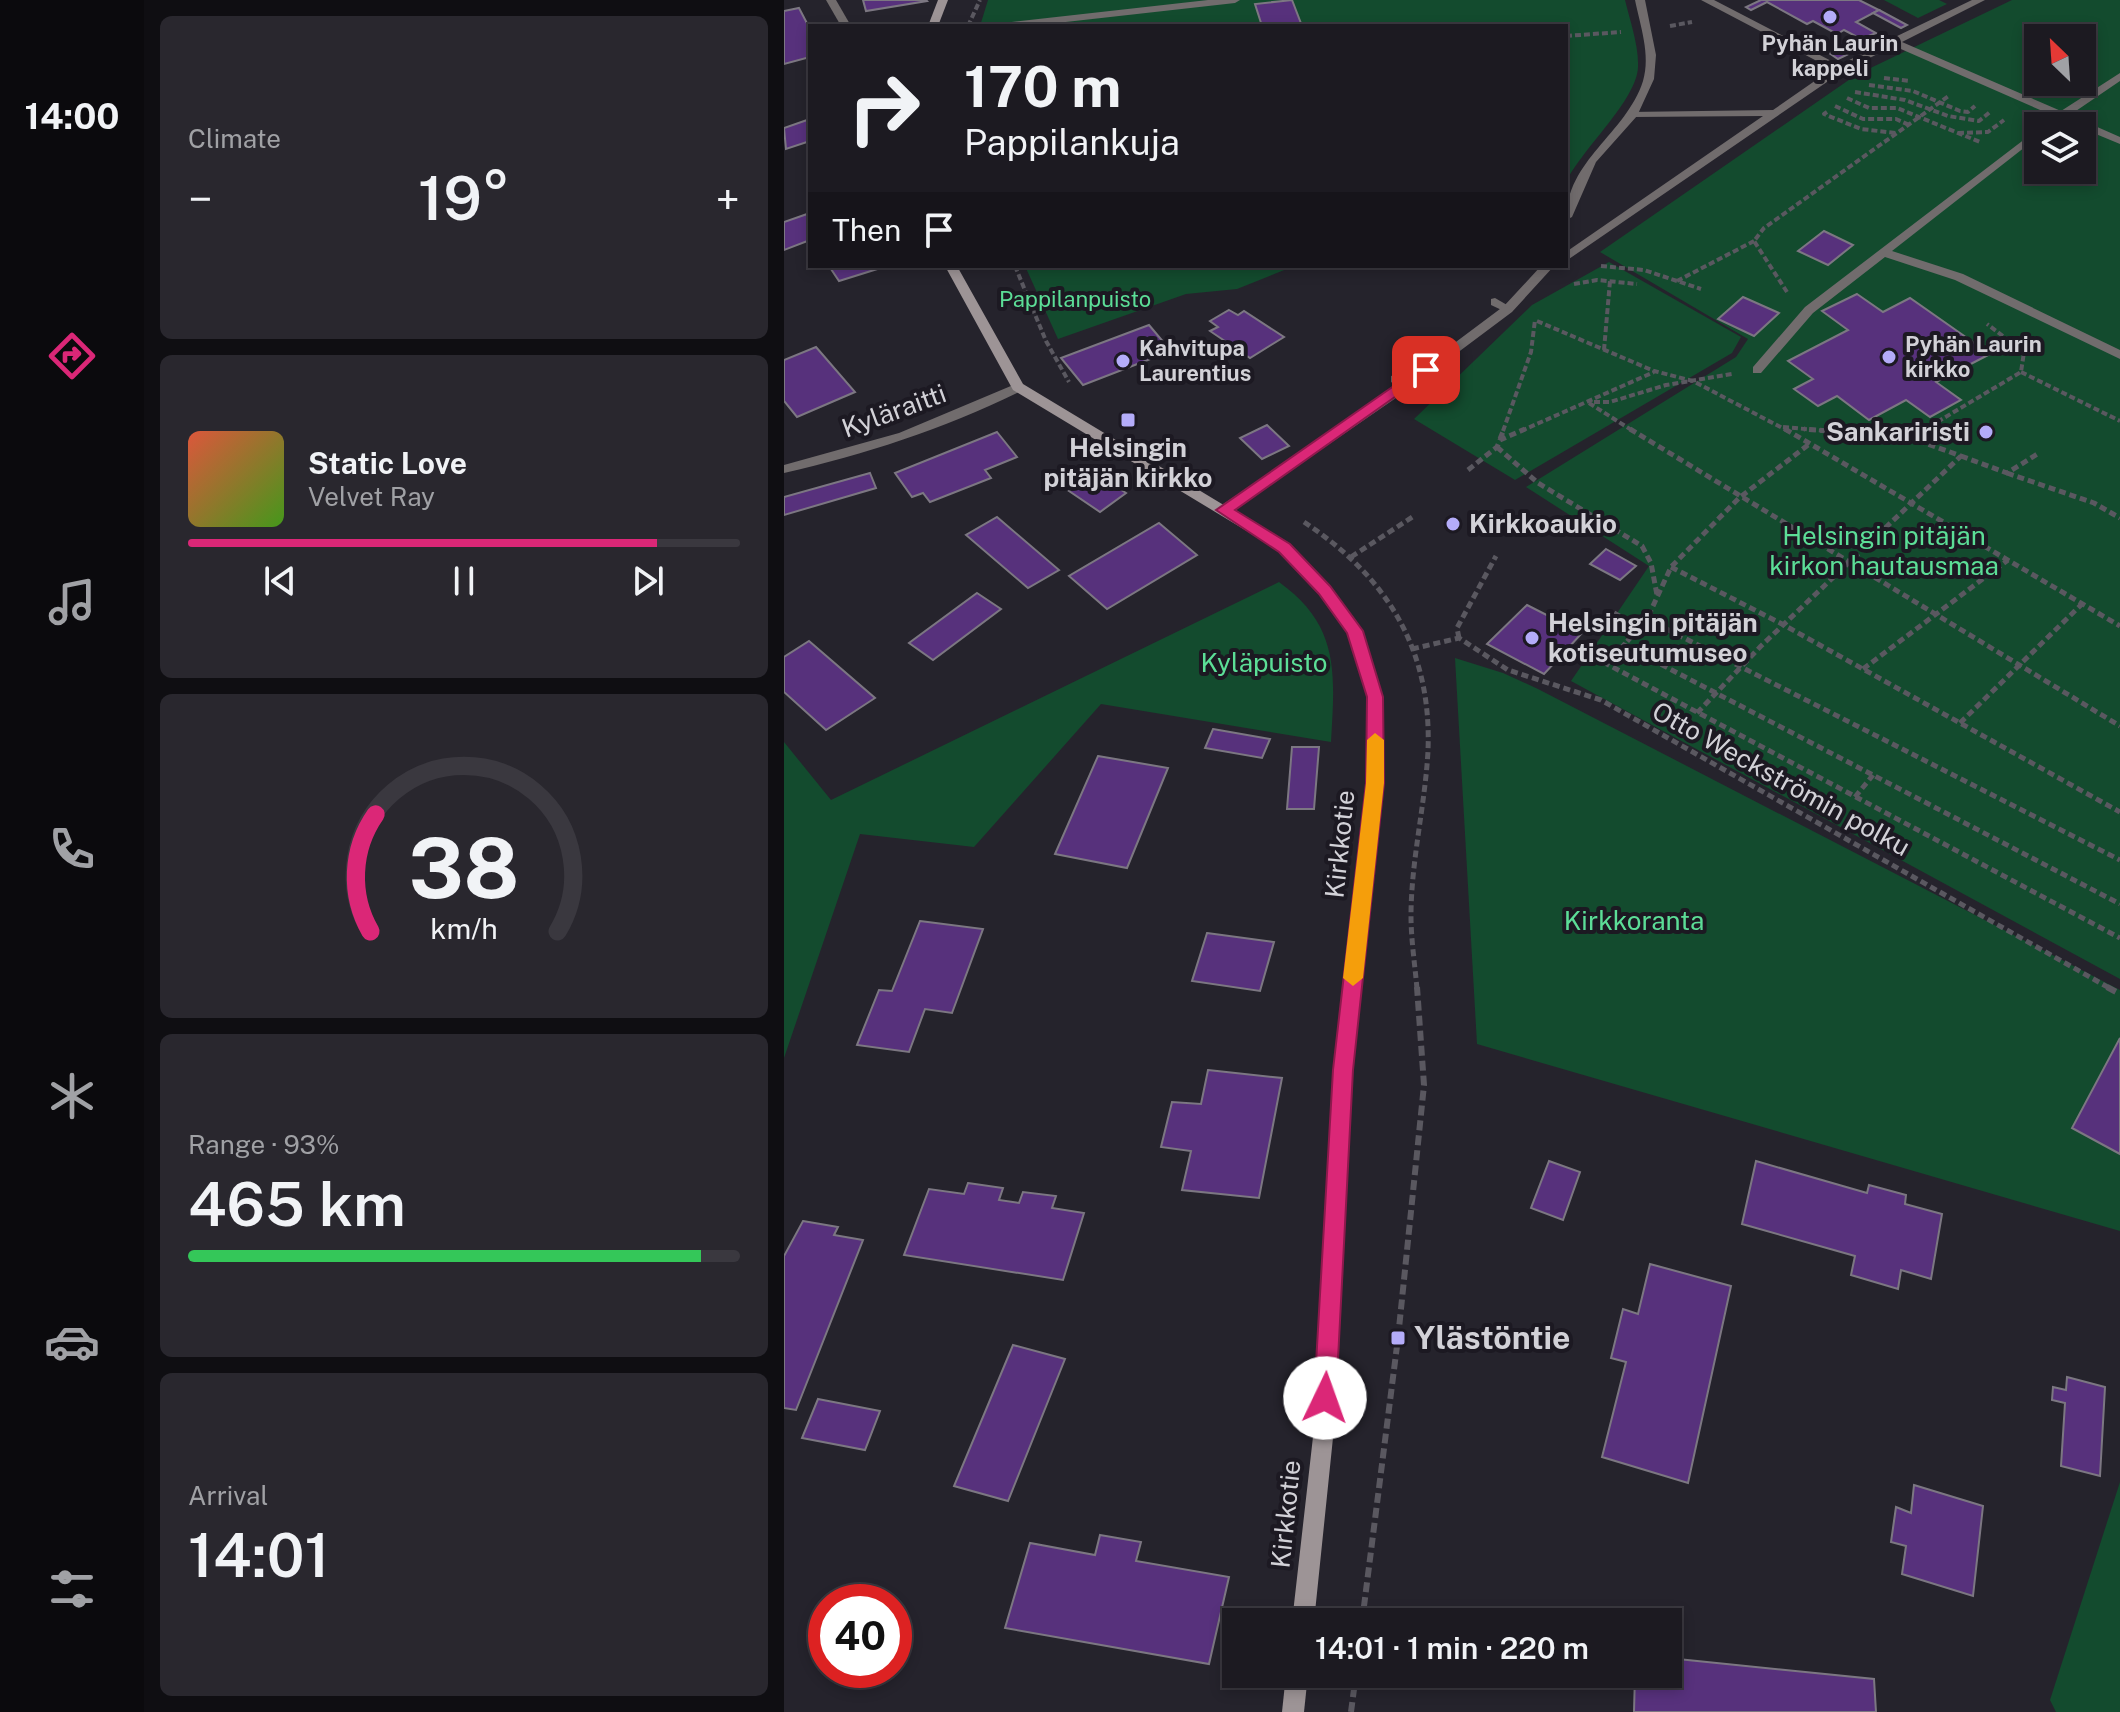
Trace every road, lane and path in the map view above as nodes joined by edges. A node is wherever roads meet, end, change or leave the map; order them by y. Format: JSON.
{"nodes":[{"id":1,"x":831,"y":0,"type":"edge"},
{"id":2,"x":943,"y":0,"type":"edge"},
{"id":3,"x":980,"y":0,"type":"edge"},
{"id":4,"x":1235,"y":0,"type":"edge"},
{"id":5,"x":1640,"y":0,"type":"edge"},
{"id":6,"x":1706,"y":0,"type":"edge"},
{"id":7,"x":1980,"y":0,"type":"edge"},
{"id":8,"x":845,"y":24,"type":"edge"},
{"id":9,"x":934,"y":24,"type":"edge"},
{"id":10,"x":969,"y":24,"type":"edge"},
{"id":11,"x":1021,"y":24,"type":"edge"},
{"id":12,"x":1891,"y":41,"type":"junction"},
{"id":13,"x":1839,"y":69,"type":"junction"},
{"id":14,"x":2120,"y":76,"type":"edge"},
{"id":15,"x":1973,"y":77,"type":"junction"},
{"id":16,"x":1914,"y":81,"type":"dead end"},
{"id":17,"x":1868,"y":84,"type":"junction"},
{"id":18,"x":1959,"y":88,"type":"junction"},
{"id":19,"x":1937,"y":91,"type":"dead end"},
{"id":20,"x":1855,"y":92,"type":"junction"},
{"id":21,"x":1948,"y":96,"type":"junction"},
{"id":22,"x":1847,"y":98,"type":"junction"},
{"id":23,"x":1938,"y":103,"type":"junction"},
{"id":24,"x":2000,"y":104,"type":"dead end"},
{"id":25,"x":1835,"y":106,"type":"junction"},
{"id":26,"x":1928,"y":110,"type":"junction"},
{"id":27,"x":2053,"y":112,"type":"edge"},
{"id":28,"x":2065,"y":112,"type":"edge"},
{"id":29,"x":1774,"y":113,"type":"junction"},
{"id":30,"x":1633,"y":114,"type":"junction"},
{"id":31,"x":1918,"y":117,"type":"junction"},
{"id":32,"x":2006,"y":118,"type":"dead end"},
{"id":33,"x":1909,"y":125,"type":"junction"},
{"id":34,"x":2096,"y":131,"type":"edge"},
{"id":35,"x":1896,"y":133,"type":"junction"},
{"id":36,"x":1953,"y":133,"type":"junction"},
{"id":37,"x":2120,"y":141,"type":"edge"},
{"id":38,"x":1987,"y":142,"type":"dead end"},
{"id":39,"x":2024,"y":143,"type":"edge"},
{"id":40,"x":1568,"y":213,"type":"edge"},
{"id":41,"x":1754,"y":241,"type":"junction"},
{"id":42,"x":1885,"y":253,"type":"junction"},
{"id":43,"x":1568,"y":256,"type":"edge"},
{"id":44,"x":952,"y":268,"type":"edge"},
{"id":45,"x":1016,"y":268,"type":"edge"},
{"id":46,"x":1544,"y":268,"type":"edge"},
{"id":47,"x":1610,"y":281,"type":"junction"},
{"id":48,"x":1677,"y":281,"type":"junction"},
{"id":49,"x":1637,"y":284,"type":"dead end"},
{"id":50,"x":1701,"y":289,"type":"dead end"},
{"id":51,"x":1495,"y":302,"type":"dead end"},
{"id":52,"x":1508,"y":309,"type":"junction"},
{"id":53,"x":1539,"y":309,"type":"dead end"},
{"id":54,"x":1809,"y":310,"type":"junction"},
{"id":55,"x":1537,"y":321,"type":"junction"},
{"id":56,"x":1986,"y":324,"type":"dead end"},
{"id":57,"x":1604,"y":350,"type":"junction"},
{"id":58,"x":2120,"y":355,"type":"edge"},
{"id":59,"x":1757,"y":370,"type":"joint"},
{"id":60,"x":1654,"y":371,"type":"junction"},
{"id":61,"x":2021,"y":372,"type":"junction"},
{"id":62,"x":1693,"y":381,"type":"junction"},
{"id":63,"x":1071,"y":384,"type":"dead end"},
{"id":64,"x":1018,"y":387,"type":"junction"},
{"id":65,"x":1589,"y":403,"type":"junction"},
{"id":66,"x":2120,"y":421,"type":"edge"},
{"id":67,"x":1780,"y":426,"type":"junction"},
{"id":68,"x":1911,"y":438,"type":"junction"},
{"id":69,"x":1500,"y":440,"type":"junction"},
{"id":70,"x":1808,"y":445,"type":"junction"},
{"id":71,"x":1497,"y":447,"type":"junction"},
{"id":72,"x":2039,"y":453,"type":"dead end"},
{"id":73,"x":1961,"y":456,"type":"junction"},
{"id":74,"x":784,"y":469,"type":"edge"},
{"id":75,"x":1468,"y":470,"type":"dead end"},
{"id":76,"x":2007,"y":473,"type":"junction"},
{"id":77,"x":1739,"y":498,"type":"junction"},
{"id":78,"x":1915,"y":505,"type":"junction"},
{"id":79,"x":1224,"y":510,"type":"junction"},
{"id":80,"x":1414,"y":516,"type":"dead end"},
{"id":81,"x":2120,"y":518,"type":"edge"},
{"id":82,"x":1496,"y":556,"type":"dead end"},
{"id":83,"x":1351,"y":557,"type":"dead end"},
{"id":84,"x":2008,"y":560,"type":"junction"},
{"id":85,"x":1849,"y":565,"type":"junction"},
{"id":86,"x":1671,"y":567,"type":"junction"},
{"id":87,"x":1657,"y":596,"type":"junction"},
{"id":88,"x":2083,"y":603,"type":"junction"},
{"id":89,"x":1614,"y":613,"type":"dead end"},
{"id":90,"x":1937,"y":617,"type":"junction"},
{"id":91,"x":1647,"y":619,"type":"junction"},
{"id":92,"x":1782,"y":624,"type":"junction"},
{"id":93,"x":1637,"y":626,"type":"junction"},
{"id":94,"x":2120,"y":626,"type":"edge"},
{"id":95,"x":1459,"y":638,"type":"junction"},
{"id":96,"x":1622,"y":644,"type":"junction"},
{"id":97,"x":1412,"y":649,"type":"dead end"},
{"id":98,"x":2017,"y":664,"type":"junction"},
{"id":99,"x":1742,"y":665,"type":"junction"},
{"id":100,"x":1863,"y":669,"type":"junction"},
{"id":101,"x":1715,"y":692,"type":"junction"},
{"id":102,"x":1697,"y":713,"type":"junction"},
{"id":103,"x":1960,"y":723,"type":"junction"},
{"id":104,"x":2120,"y":726,"type":"edge"},
{"id":105,"x":1873,"y":775,"type":"junction"},
{"id":106,"x":1855,"y":797,"type":"junction"},
{"id":107,"x":2120,"y":812,"type":"edge"},
{"id":108,"x":2120,"y":860,"type":"edge"},
{"id":109,"x":2120,"y":904,"type":"edge"},
{"id":110,"x":2120,"y":938,"type":"edge"},
{"id":111,"x":2120,"y":994,"type":"edge"},
{"id":112,"x":1305,"y":1608,"type":"edge"},
{"id":113,"x":1296,"y":1688,"type":"edge"},
{"id":114,"x":1354,"y":1688,"type":"edge"},
{"id":115,"x":1293,"y":1712,"type":"edge"},
{"id":116,"x":1351,"y":1712,"type":"edge"}],
"edges":[{"from":1,"to":8,"type":"street"},
{"from":2,"to":9,"type":"street"},
{"from":3,"to":10,"type":"path"},
{"from":4,"to":11,"type":"street"},
{"from":5,"to":30,"type":"street"},
{"from":6,"to":13,"type":"street"},
{"from":7,"to":12,"type":"street"},
{"from":12,"to":13,"type":"street"},
{"from":12,"to":15,"type":"street"},
{"from":13,"to":29,"type":"street"},
{"from":14,"to":28,"type":"street"},
{"from":15,"to":18,"type":"path"},
{"from":15,"to":27,"type":"street"},
{"from":16,"to":17,"type":"path"},
{"from":17,"to":20,"type":"path"},
{"from":17,"to":23,"type":"path"},
{"from":18,"to":21,"type":"path"},
{"from":18,"to":23,"type":"path"},
{"from":19,"to":21,"type":"path"},
{"from":20,"to":22,"type":"path"},
{"from":20,"to":26,"type":"path"},
{"from":21,"to":23,"type":"path"},
{"from":22,"to":25,"type":"path"},
{"from":22,"to":31,"type":"path"},
{"from":23,"to":26,"type":"path"},
{"from":24,"to":26,"type":"path"},
{"from":25,"to":33,"type":"path"},
{"from":25,"to":35,"type":"path"},
{"from":26,"to":31,"type":"path"},
{"from":29,"to":30,"type":"street"},
{"from":29,"to":43,"type":"street"},
{"from":30,"to":40,"type":"street"},
{"from":31,"to":33,"type":"path"},
{"from":31,"to":36,"type":"path"},
{"from":32,"to":36,"type":"path"},
{"from":33,"to":35,"type":"path"},
{"from":34,"to":37,"type":"street"},
{"from":35,"to":41,"type":"path"},
{"from":36,"to":38,"type":"path"},
{"from":39,"to":42,"type":"street"},
{"from":41,"to":48,"type":"path"},
{"from":41,"to":54,"type":"path"},
{"from":42,"to":54,"type":"street"},
{"from":42,"to":58,"type":"street"},
{"from":44,"to":64,"type":"street"},
{"from":45,"to":63,"type":"path"},
{"from":46,"to":52,"type":"street"},
{"from":47,"to":48,"type":"path"},
{"from":47,"to":49,"type":"path"},
{"from":47,"to":57,"type":"path"},
{"from":48,"to":50,"type":"path"},
{"from":51,"to":52,"type":"street"},
{"from":52,"to":79,"type":"street"},
{"from":53,"to":55,"type":"path"},
{"from":54,"to":59,"type":"street"},
{"from":55,"to":57,"type":"path"},
{"from":55,"to":69,"type":"path"},
{"from":56,"to":61,"type":"path"},
{"from":57,"to":60,"type":"path"},
{"from":59,"to":62,"type":"path"},
{"from":60,"to":62,"type":"path"},
{"from":60,"to":65,"type":"path"},
{"from":61,"to":66,"type":"path"},
{"from":61,"to":68,"type":"path"},
{"from":62,"to":65,"type":"path"},
{"from":62,"to":67,"type":"path"},
{"from":64,"to":74,"type":"street","name":"Kyläraitti"},
{"from":64,"to":79,"type":"street","name":"Kirkkotie"},
{"from":65,"to":69,"type":"path"},
{"from":65,"to":77,"type":"path"},
{"from":67,"to":68,"type":"path"},
{"from":67,"to":70,"type":"path"},
{"from":68,"to":73,"type":"path"},
{"from":69,"to":71,"type":"path"},
{"from":70,"to":77,"type":"path"},
{"from":70,"to":78,"type":"path"},
{"from":71,"to":75,"type":"path"},
{"from":71,"to":87,"type":"path"},
{"from":72,"to":76,"type":"path"},
{"from":73,"to":76,"type":"path"},
{"from":73,"to":78,"type":"path"},
{"from":76,"to":81,"type":"path"},
{"from":77,"to":85,"type":"path"},
{"from":77,"to":86,"type":"path"},
{"from":78,"to":84,"type":"path"},
{"from":78,"to":85,"type":"path"},
{"from":79,"to":112,"type":"street","name":"Kirkkotie"},
{"from":80,"to":83,"type":"path"},
{"from":82,"to":95,"type":"path"},
{"from":84,"to":88,"type":"path"},
{"from":84,"to":90,"type":"path"},
{"from":85,"to":90,"type":"path"},
{"from":85,"to":92,"type":"path"},
{"from":86,"to":87,"type":"path"},
{"from":86,"to":92,"type":"path"},
{"from":87,"to":91,"type":"path"},
{"from":88,"to":94,"type":"path"},
{"from":88,"to":98,"type":"path"},
{"from":89,"to":93,"type":"path"},
{"from":90,"to":98,"type":"path"},
{"from":90,"to":100,"type":"path"},
{"from":91,"to":93,"type":"path"},
{"from":91,"to":99,"type":"path"},
{"from":92,"to":99,"type":"path"},
{"from":92,"to":100,"type":"path"},
{"from":93,"to":96,"type":"path"},
{"from":95,"to":97,"type":"path"},
{"from":95,"to":111,"type":"path","name":"Otto Weckströmin polku"},
{"from":96,"to":101,"type":"path"},
{"from":96,"to":102,"type":"path"},
{"from":98,"to":103,"type":"path"},
{"from":98,"to":104,"type":"path"},
{"from":99,"to":101,"type":"path"},
{"from":99,"to":108,"type":"path"},
{"from":100,"to":103,"type":"path"},
{"from":101,"to":102,"type":"path"},
{"from":101,"to":105,"type":"path"},
{"from":102,"to":106,"type":"path"},
{"from":103,"to":107,"type":"path"},
{"from":105,"to":106,"type":"path"},
{"from":105,"to":109,"type":"path"},
{"from":106,"to":110,"type":"path"},
{"from":113,"to":115,"type":"street"},
{"from":114,"to":116,"type":"path"}]}
